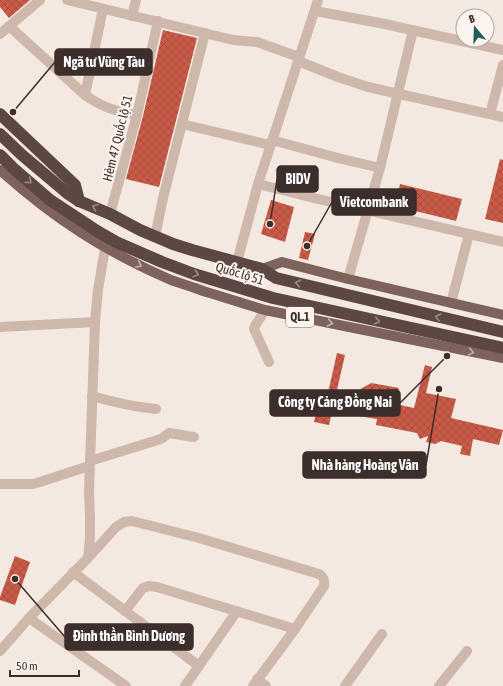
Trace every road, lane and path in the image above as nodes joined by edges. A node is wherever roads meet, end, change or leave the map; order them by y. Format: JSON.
{"nodes":[{"id":1,"x":40,"y":0,"type":"edge"},
{"id":2,"x":67,"y":0,"type":"edge"},
{"id":3,"x":136,"y":0,"type":"edge"},
{"id":4,"x":318,"y":0,"type":"edge"},
{"id":5,"x":103,"y":8,"type":"junction"},
{"id":6,"x":315,"y":11,"type":"junction"},
{"id":7,"x":132,"y":16,"type":"junction"},
{"id":8,"x":158,"y":21,"type":"junction"},
{"id":9,"x":9,"y":26,"type":"junction"},
{"id":10,"x":413,"y":30,"type":"junction"},
{"id":11,"x":205,"y":33,"type":"junction"},
{"id":12,"x":0,"y":34,"type":"edge"},
{"id":13,"x":503,"y":50,"type":"edge"},
{"id":14,"x":298,"y":59,"type":"junction"},
{"id":15,"x":503,"y":65,"type":"edge"},
{"id":16,"x":398,"y":94,"type":"junction"},
{"id":17,"x":85,"y":96,"type":"junction"},
{"id":18,"x":0,"y":114,"type":"edge"},
{"id":19,"x":490,"y":114,"type":"junction"},
{"id":20,"x":137,"y":115,"type":"junction"},
{"id":21,"x":503,"y":117,"type":"edge"},
{"id":22,"x":182,"y":124,"type":"junction"},
{"id":23,"x":0,"y":134,"type":"edge"},
{"id":24,"x":271,"y":143,"type":"junction"},
{"id":25,"x":0,"y":155,"type":"edge"},
{"id":26,"x":380,"y":168,"type":"junction"},
{"id":27,"x":0,"y":170,"type":"edge"},
{"id":28,"x":258,"y":184,"type":"junction"},
{"id":29,"x":79,"y":201,"type":"junction"},
{"id":30,"x":368,"y":210,"type":"junction"},
{"id":31,"x":110,"y":214,"type":"junction"},
{"id":32,"x":469,"y":234,"type":"junction"},
{"id":33,"x":155,"y":237,"type":"junction"},
{"id":34,"x":503,"y":242,"type":"edge"},
{"id":35,"x":107,"y":243,"type":"junction"},
{"id":36,"x":237,"y":262,"type":"junction"},
{"id":37,"x":262,"y":269,"type":"junction"},
{"id":38,"x":348,"y":279,"type":"junction"},
{"id":39,"x":451,"y":303,"type":"junction"},
{"id":40,"x":265,"y":310,"type":"junction"},
{"id":41,"x":503,"y":315,"type":"edge"},
{"id":42,"x":95,"y":322,"type":"junction"},
{"id":43,"x":0,"y":328,"type":"edge"},
{"id":44,"x":503,"y":332,"type":"edge"},
{"id":45,"x":503,"y":348,"type":"edge"},
{"id":46,"x":503,"y":358,"type":"edge"},
{"id":47,"x":269,"y":362,"type":"dead end"},
{"id":48,"x":92,"y":396,"type":"junction"},
{"id":49,"x":156,"y":409,"type":"dead end"},
{"id":50,"x":194,"y":437,"type":"dead end"},
{"id":51,"x":90,"y":463,"type":"junction"},
{"id":52,"x":0,"y":484,"type":"edge"},
{"id":53,"x":88,"y":558,"type":"junction"},
{"id":54,"x":73,"y":572,"type":"junction"},
{"id":55,"x":126,"y":611,"type":"junction"},
{"id":56,"x":237,"y":611,"type":"junction"},
{"id":57,"x":28,"y":618,"type":"junction"},
{"id":58,"x":295,"y":629,"type":"junction"},
{"id":59,"x":382,"y":634,"type":"dead end"},
{"id":60,"x":0,"y":651,"type":"edge"},
{"id":61,"x":467,"y":651,"type":"dead end"},
{"id":62,"x":199,"y":666,"type":"junction"},
{"id":63,"x":255,"y":683,"type":"edge"},
{"id":64,"x":126,"y":686,"type":"edge"},
{"id":65,"x":185,"y":686,"type":"edge"},
{"id":66,"x":266,"y":686,"type":"edge"},
{"id":67,"x":345,"y":686,"type":"edge"},
{"id":68,"x":439,"y":686,"type":"edge"}],
"edges":[{"from":1,"to":9,"type":"street"},
{"from":2,"to":5,"type":"street"},
{"from":3,"to":7,"type":"street"},
{"from":4,"to":6,"type":"street"},
{"from":5,"to":7,"type":"street"},
{"from":5,"to":17,"type":"street"},
{"from":6,"to":10,"type":"street"},
{"from":6,"to":14,"type":"street"},
{"from":7,"to":8,"type":"street"},
{"from":8,"to":11,"type":"street"},
{"from":8,"to":20,"type":"street","name":"Hẻm 47 Quốc lộ 51"},
{"from":9,"to":12,"type":"street"},
{"from":9,"to":17,"type":"street"},
{"from":10,"to":13,"type":"street"},
{"from":10,"to":16,"type":"street"},
{"from":11,"to":14,"type":"street"},
{"from":11,"to":22,"type":"street"},
{"from":14,"to":16,"type":"street"},
{"from":14,"to":24,"type":"street"},
{"from":15,"to":19,"type":"street"},
{"from":16,"to":19,"type":"street"},
{"from":16,"to":26,"type":"street"},
{"from":17,"to":20,"type":"street"},
{"from":18,"to":29,"type":"highway"},
{"from":19,"to":21,"type":"street"},
{"from":20,"to":31,"type":"street","name":"Hẻm 47 Quốc lộ 51"},
{"from":22,"to":24,"type":"street"},
{"from":22,"to":33,"type":"street"},
{"from":23,"to":29,"type":"highway","number":"QL.1"},
{"from":24,"to":26,"type":"street"},
{"from":24,"to":28,"type":"street"},
{"from":25,"to":35,"type":"highway","name":"Quốc lộ 51","number":"QL.1","one_way":true},
{"from":26,"to":30,"type":"street"},
{"from":27,"to":35,"type":"main road","name":"Quốc lộ 51","number":"QL.1"},
{"from":28,"to":30,"type":"street"},
{"from":28,"to":36,"type":"street"},
{"from":31,"to":29,"type":"highway","name":"Quốc lộ 51","number":"QL.1","one_way":true},
{"from":30,"to":32,"type":"street"},
{"from":30,"to":38,"type":"street"},
{"from":31,"to":33,"type":"highway","name":"Quốc lộ 51","number":"QL.1"},
{"from":32,"to":34,"type":"street"},
{"from":32,"to":39,"type":"street"},
{"from":33,"to":36,"type":"highway","name":"Quốc lộ 51","number":"QL.1"},
{"from":35,"to":40,"type":"main road","name":"Quốc lộ 51","number":"QL.1","one_way":true},
{"from":35,"to":42,"type":"street"},
{"from":35,"to":45,"type":"highway","name":"Quốc lộ 51","number":"QL.1","one_way":true},
{"from":36,"to":37,"type":"highway","name":"Quốc lộ 51","number":"QL.1"},
{"from":37,"to":38,"type":"main road","name":"Quốc lộ 51"},
{"from":44,"to":37,"type":"highway","name":"Quốc lộ 51","number":"QL.1","one_way":true},
{"from":38,"to":39,"type":"main road","name":"Quốc lộ 51"},
{"from":39,"to":41,"type":"main road","name":"Quốc lộ 51"},
{"from":40,"to":46,"type":"main road","name":"Quốc lộ 51","number":"QL.1","one_way":true},
{"from":40,"to":47,"type":"street"},
{"from":42,"to":43,"type":"street"},
{"from":42,"to":48,"type":"street"},
{"from":48,"to":49,"type":"street"},
{"from":48,"to":51,"type":"street"},
{"from":50,"to":51,"type":"street"},
{"from":51,"to":52,"type":"street"},
{"from":51,"to":53,"type":"street"},
{"from":53,"to":54,"type":"street"},
{"from":53,"to":58,"type":"street"},
{"from":54,"to":55,"type":"street"},
{"from":54,"to":57,"type":"street"},
{"from":55,"to":56,"type":"street"},
{"from":55,"to":62,"type":"street"},
{"from":56,"to":58,"type":"street"},
{"from":56,"to":62,"type":"street"},
{"from":57,"to":60,"type":"street"},
{"from":57,"to":64,"type":"street"},
{"from":58,"to":63,"type":"street"},
{"from":59,"to":67,"type":"street"},
{"from":61,"to":68,"type":"street"},
{"from":62,"to":65,"type":"street"},
{"from":63,"to":66,"type":"street"}]}
